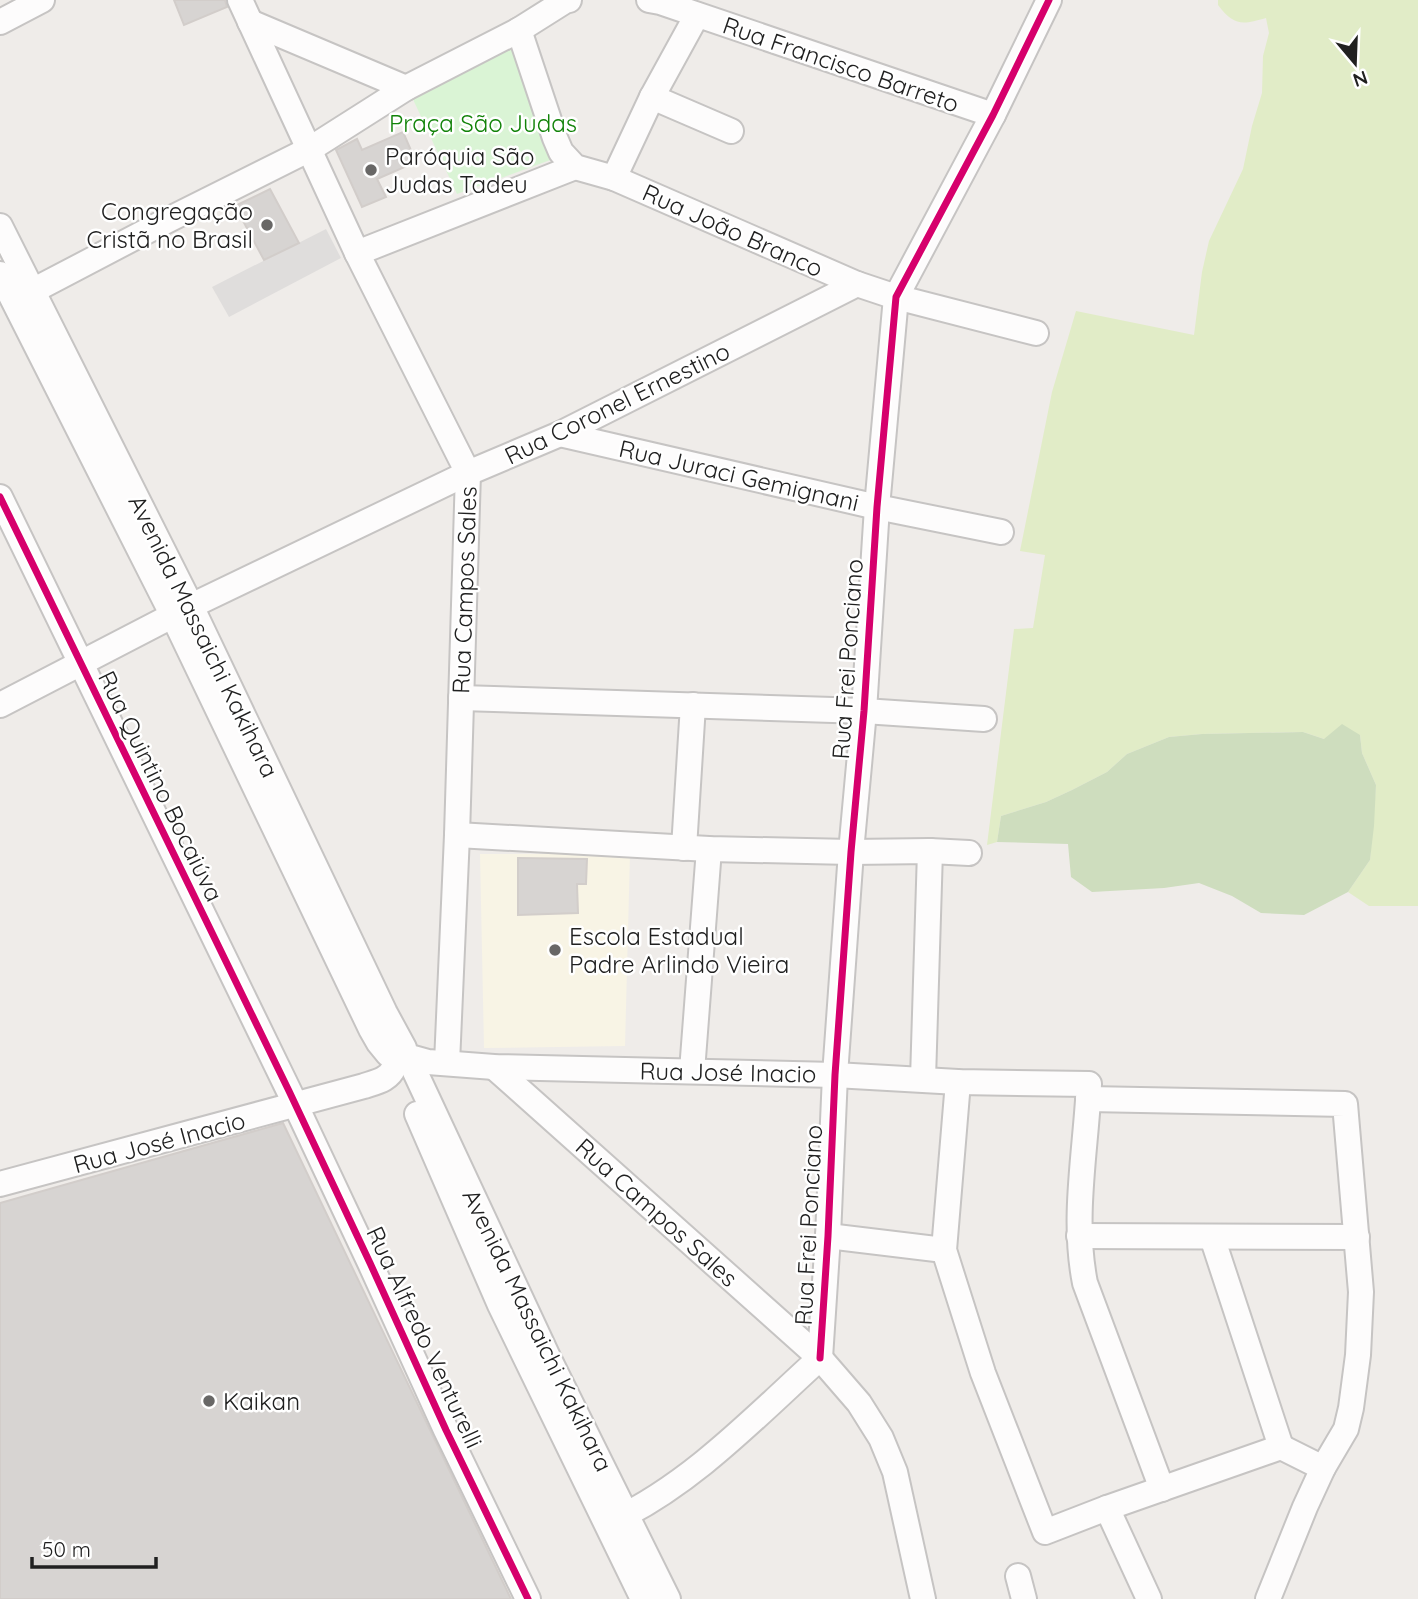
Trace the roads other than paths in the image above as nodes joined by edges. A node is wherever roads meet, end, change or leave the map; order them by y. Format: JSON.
{"nodes":[{"id":1,"x":42,"y":0,"type":"edge"},
{"id":2,"x":566,"y":0,"type":"edge"},
{"id":3,"x":649,"y":0,"type":"edge"},
{"id":4,"x":1049,"y":0,"type":"edge"},
{"id":5,"x":245,"y":11,"type":"edge"},
{"id":6,"x":697,"y":15,"type":"junction"},
{"id":7,"x":0,"y":22,"type":"edge"},
{"id":8,"x":519,"y":30,"type":"junction"},
{"id":9,"x":406,"y":88,"type":"junction"},
{"id":10,"x":652,"y":97,"type":"junction"},
{"id":11,"x":993,"y":115,"type":"junction"},
{"id":12,"x":731,"y":131,"type":"dead end"},
{"id":13,"x":310,"y":149,"type":"junction"},
{"id":14,"x":575,"y":167,"type":"junction"},
{"id":15,"x":614,"y":178,"type":"junction"},
{"id":16,"x":0,"y":226,"type":"edge"},
{"id":17,"x":357,"y":253,"type":"junction"},
{"id":18,"x":0,"y":274,"type":"edge"},
{"id":19,"x":857,"y":284,"type":"junction"},
{"id":20,"x":896,"y":297,"type":"junction"},
{"id":21,"x":15,"y":300,"type":"edge"},
{"id":22,"x":1036,"y":333,"type":"dead end"},
{"id":23,"x":560,"y":434,"type":"junction"},
{"id":24,"x":468,"y":473,"type":"junction"},
{"id":25,"x":0,"y":497,"type":"edge"},
{"id":26,"x":877,"y":507,"type":"junction"},
{"id":27,"x":1002,"y":532,"type":"dead end"},
{"id":28,"x":182,"y":611,"type":"junction"},
{"id":29,"x":80,"y":664,"type":"junction"},
{"id":30,"x":461,"y":698,"type":"junction"},
{"id":31,"x":0,"y":705,"type":"edge"},
{"id":32,"x":694,"y":705,"type":"junction"},
{"id":33,"x":864,"y":711,"type":"junction"},
{"id":34,"x":984,"y":719,"type":"dead end"},
{"id":35,"x":457,"y":835,"type":"junction"},
{"id":36,"x":684,"y":848,"type":"junction"},
{"id":37,"x":709,"y":849,"type":"junction"},
{"id":38,"x":930,"y":851,"type":"junction"},
{"id":39,"x":851,"y":852,"type":"junction"},
{"id":40,"x":968,"y":853,"type":"dead end"},
{"id":41,"x":399,"y":1060,"type":"junction"},
{"id":42,"x":447,"y":1063,"type":"junction"},
{"id":43,"x":494,"y":1067,"type":"junction"},
{"id":44,"x":692,"y":1071,"type":"junction"},
{"id":45,"x":835,"y":1075,"type":"junction"},
{"id":46,"x":923,"y":1079,"type":"junction"},
{"id":47,"x":958,"y":1082,"type":"junction"},
{"id":48,"x":1089,"y":1091,"type":"junction"},
{"id":49,"x":293,"y":1098,"type":"junction"},
{"id":50,"x":0,"y":1170,"type":"edge"},
{"id":51,"x":0,"y":1184,"type":"edge"},
{"id":52,"x":828,"y":1236,"type":"junction"},
{"id":53,"x":1079,"y":1237,"type":"junction"},
{"id":54,"x":1212,"y":1237,"type":"junction"},
{"id":55,"x":1357,"y":1237,"type":"junction"},
{"id":56,"x":944,"y":1250,"type":"junction"},
{"id":57,"x":820,"y":1358,"type":"junction"},
{"id":58,"x":1281,"y":1447,"type":"junction"},
{"id":59,"x":1323,"y":1468,"type":"junction"},
{"id":60,"x":1161,"y":1489,"type":"junction"},
{"id":61,"x":1107,"y":1508,"type":"junction"},
{"id":62,"x":617,"y":1519,"type":"junction"},
{"id":63,"x":528,"y":1599,"type":"edge"},
{"id":64,"x":643,"y":1599,"type":"edge"},
{"id":65,"x":668,"y":1599,"type":"edge"},
{"id":66,"x":923,"y":1599,"type":"edge"},
{"id":67,"x":1149,"y":1599,"type":"edge"},
{"id":68,"x":1268,"y":1599,"type":"edge"}],
"edges":[{"from":1,"to":7,"type":"street"},
{"from":2,"to":8,"type":"street"},
{"from":3,"to":6,"type":"street","name":"Rua Francisco Barreto"},
{"from":4,"to":11,"type":"street","name":"Rua Frei Ponciano"},
{"from":5,"to":9,"type":"street"},
{"from":5,"to":13,"type":"street","name":"Rua Campos Sales"},
{"from":6,"to":10,"type":"street"},
{"from":6,"to":11,"type":"street","name":"Rua Francisco Barreto"},
{"from":8,"to":9,"type":"street"},
{"from":8,"to":14,"type":"street"},
{"from":9,"to":13,"type":"street"},
{"from":10,"to":12,"type":"street"},
{"from":10,"to":15,"type":"street"},
{"from":11,"to":20,"type":"street","name":"Rua Frei Ponciano"},
{"from":13,"to":17,"type":"street","name":"Rua Campos Sales"},
{"from":13,"to":21,"type":"street"},
{"from":14,"to":15,"type":"street","name":"Rua João Branco"},
{"from":14,"to":17,"type":"street"},
{"from":15,"to":19,"type":"street","name":"Rua João Branco"},
{"from":16,"to":21,"type":"street","name":"Avenida Massaichi Kakihara"},
{"from":17,"to":24,"type":"street","name":"Rua Campos Sales"},
{"from":18,"to":21,"type":"street","name":"Avenida Massaichi Kakihara"},
{"from":19,"to":20,"type":"street","name":"Rua João Branco"},
{"from":19,"to":23,"type":"street","name":"Rua Coronel Ernestino"},
{"from":20,"to":22,"type":"street","name":"Rua João Branco"},
{"from":20,"to":26,"type":"street","name":"Rua Frei Ponciano"},
{"from":21,"to":28,"type":"street","name":"Avenida Massaichi Kakihara"},
{"from":23,"to":24,"type":"street","name":"Rua Coronel Ernestino"},
{"from":23,"to":26,"type":"street","name":"Rua Juraci Gemignani"},
{"from":24,"to":28,"type":"street","name":"Rua Coronel Ernestino"},
{"from":24,"to":30,"type":"street","name":"Rua Campos Sales"},
{"from":25,"to":29,"type":"street","name":"Rua Quintino Bocaiúva"},
{"from":26,"to":27,"type":"street","name":"Rua Juraci Gemignani"},
{"from":26,"to":33,"type":"street","name":"Rua Frei Ponciano"},
{"from":28,"to":29,"type":"street","name":"Rua Coronel Ernestino"},
{"from":28,"to":41,"type":"street","name":"Avenida Massaichi Kakihara"},
{"from":29,"to":31,"type":"street","name":"Rua Coronel Ernestino"},
{"from":29,"to":49,"type":"street","name":"Rua Quintino Bocaiúva"},
{"from":30,"to":32,"type":"street"},
{"from":30,"to":35,"type":"street","name":"Rua Campos Sales"},
{"from":32,"to":33,"type":"street"},
{"from":32,"to":36,"type":"street"},
{"from":33,"to":34,"type":"street"},
{"from":33,"to":39,"type":"street","name":"Rua Frei Ponciano"},
{"from":35,"to":36,"type":"street"},
{"from":35,"to":42,"type":"street","name":"Rua Campos Sales"},
{"from":36,"to":37,"type":"street"},
{"from":37,"to":39,"type":"street"},
{"from":37,"to":44,"type":"street"},
{"from":38,"to":39,"type":"street"},
{"from":38,"to":40,"type":"street"},
{"from":38,"to":46,"type":"street"},
{"from":39,"to":45,"type":"street","name":"Rua Frei Ponciano"},
{"from":41,"to":42,"type":"street","name":"Rua José Inacio"},
{"from":41,"to":49,"type":"street","name":"Rua José Inacio"},
{"from":41,"to":62,"type":"street","name":"Avenida Massaichi Kakihara"},
{"from":42,"to":43,"type":"street","name":"Rua José Inacio"},
{"from":43,"to":44,"type":"street","name":"Rua José Inacio"},
{"from":43,"to":57,"type":"street","name":"Rua Campos Sales"},
{"from":44,"to":45,"type":"street","name":"Rua José Inacio"},
{"from":45,"to":46,"type":"street","name":"Rua José Inacio"},
{"from":45,"to":52,"type":"street","name":"Rua Frei Ponciano"},
{"from":46,"to":47,"type":"street","name":"Rua José Inacio"},
{"from":47,"to":48,"type":"street","name":"Rua José Inacio"},
{"from":47,"to":56,"type":"street"},
{"from":48,"to":53,"type":"street"},
{"from":48,"to":55,"type":"street","name":"Rua José Inacio"},
{"from":49,"to":50,"type":"street","name":"Rua José Inacio"},
{"from":49,"to":51,"type":"street","name":"Rua José Inacio"},
{"from":49,"to":63,"type":"street","name":"Rua Alfredo Venturelli"},
{"from":52,"to":56,"type":"street"},
{"from":52,"to":57,"type":"street","name":"Rua Frei Ponciano"},
{"from":53,"to":54,"type":"street"},
{"from":53,"to":60,"type":"street"},
{"from":54,"to":55,"type":"street"},
{"from":54,"to":58,"type":"street"},
{"from":55,"to":59,"type":"street"},
{"from":56,"to":61,"type":"street"},
{"from":57,"to":62,"type":"street"},
{"from":57,"to":66,"type":"street","name":"Rua Frei Ponciano"},
{"from":58,"to":59,"type":"street"},
{"from":58,"to":60,"type":"street"},
{"from":59,"to":68,"type":"street"},
{"from":60,"to":61,"type":"street"},
{"from":61,"to":67,"type":"street"},
{"from":62,"to":64,"type":"street","name":"Avenida Massaichi Kakihara"},
{"from":62,"to":65,"type":"street","name":"Avenida Massaichi Kakihara"}]}
